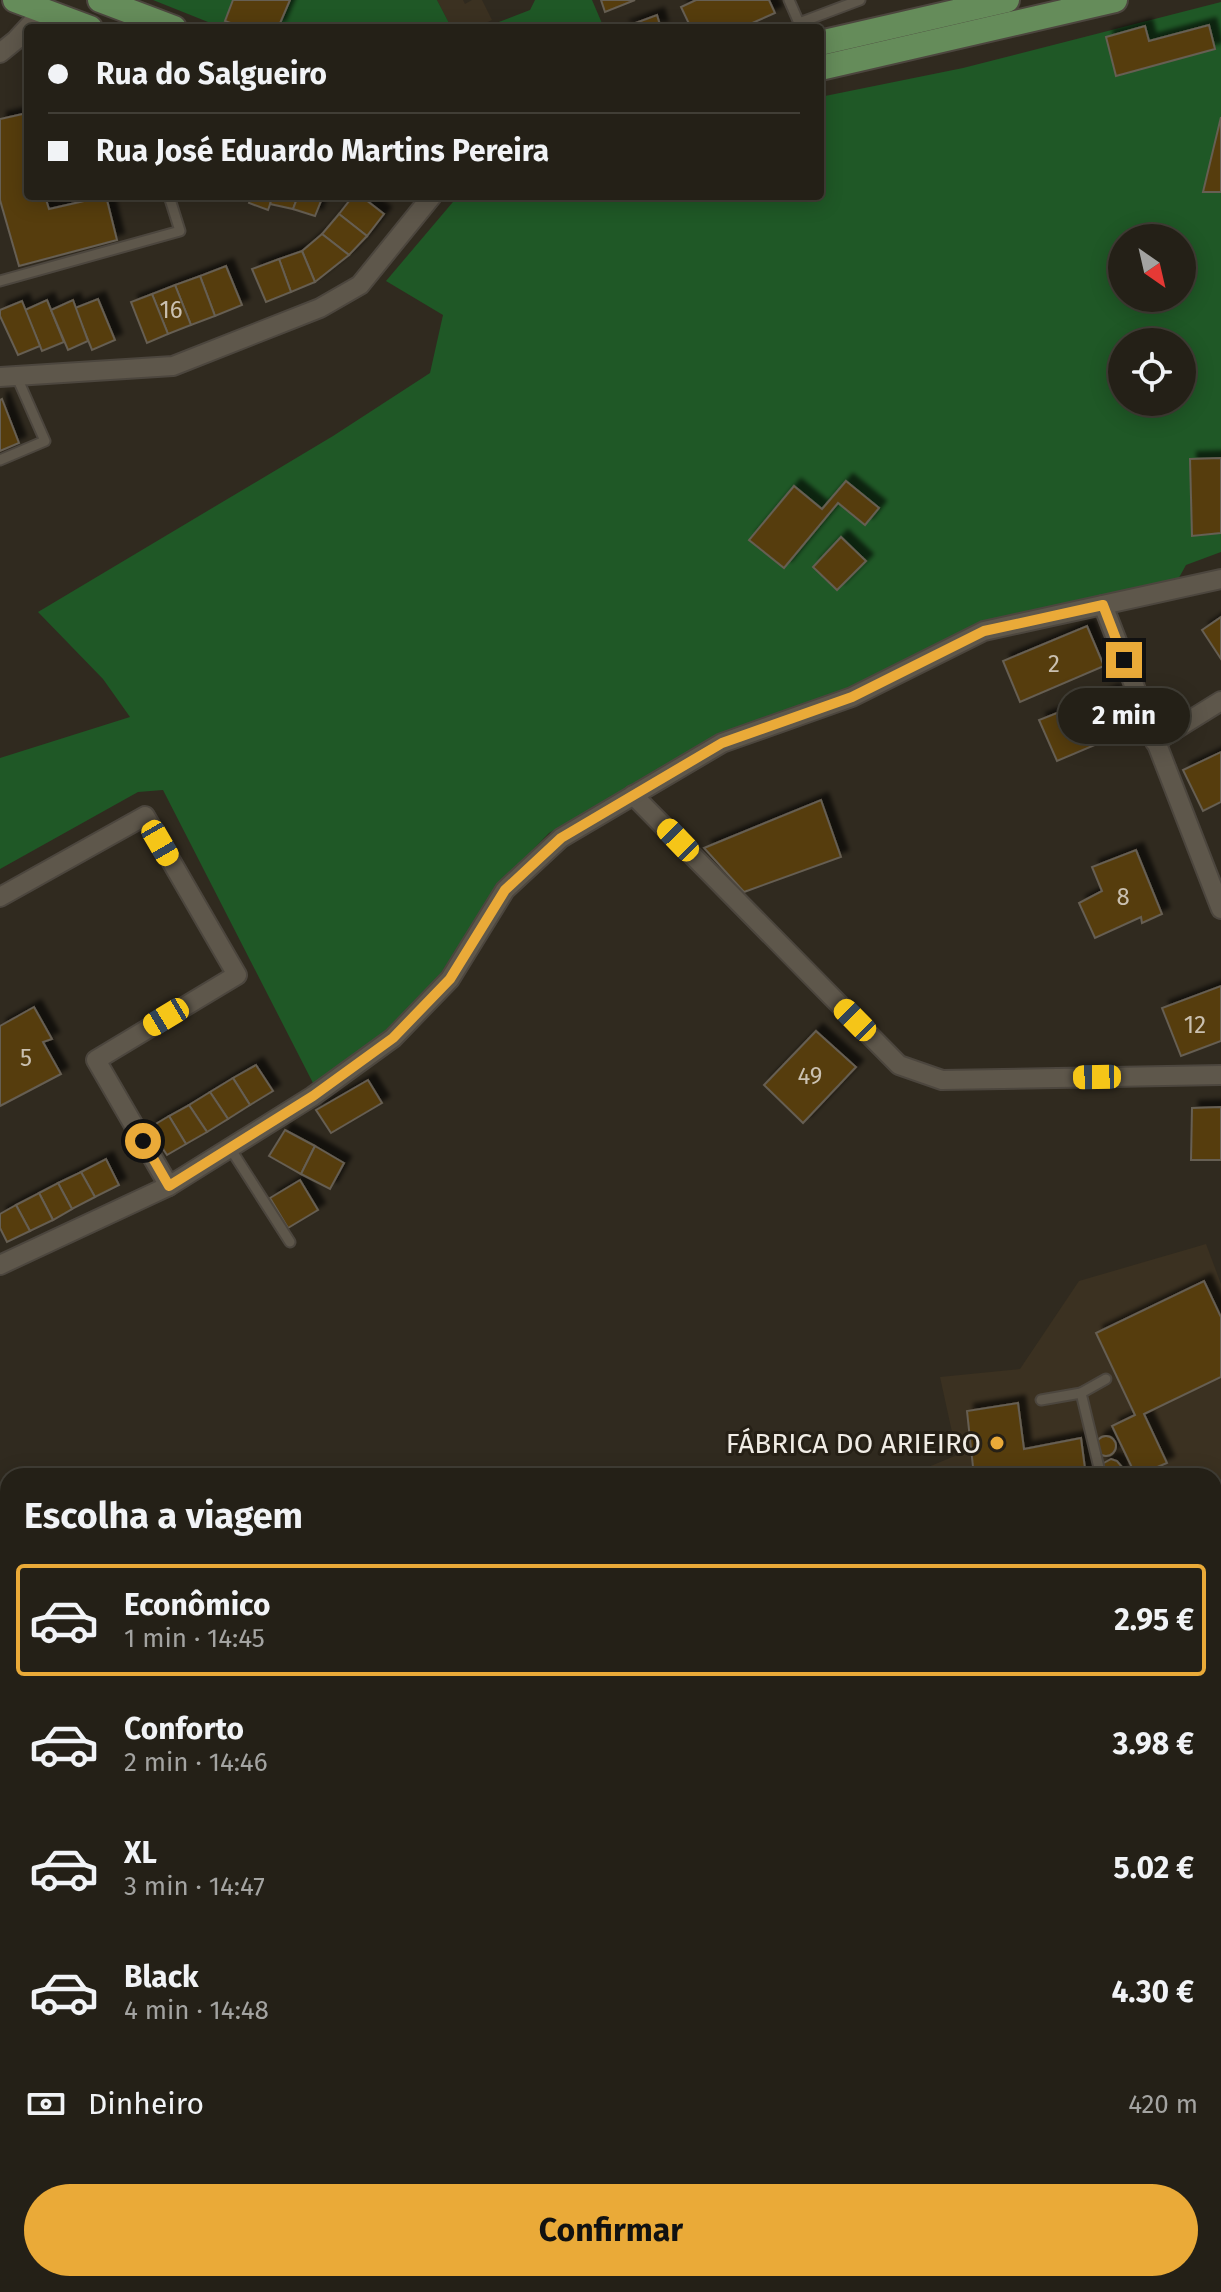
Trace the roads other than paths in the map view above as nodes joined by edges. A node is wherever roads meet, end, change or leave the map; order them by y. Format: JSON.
{"nodes":[{"id":1,"x":15,"y":0,"type":"edge"},
{"id":2,"x":100,"y":0,"type":"edge"},
{"id":3,"x":789,"y":0,"type":"edge"},
{"id":4,"x":860,"y":0,"type":"edge"},
{"id":5,"x":1007,"y":0,"type":"edge"},
{"id":6,"x":1115,"y":0,"type":"edge"},
{"id":7,"x":48,"y":19,"type":"edge"},
{"id":8,"x":71,"y":24,"type":"edge"},
{"id":9,"x":163,"y":24,"type":"edge"},
{"id":10,"x":24,"y":35,"type":"edge"},
{"id":11,"x":824,"y":42,"type":"edge"},
{"id":12,"x":0,"y":53,"type":"edge"},
{"id":13,"x":824,"y":67,"type":"edge"},
{"id":14,"x":170,"y":200,"type":"edge"},
{"id":15,"x":427,"y":200,"type":"edge"},
{"id":16,"x":0,"y":281,"type":"edge"},
{"id":17,"x":8,"y":376,"type":"edge"},
{"id":18,"x":0,"y":460,"type":"edge"},
{"id":19,"x":1221,"y":579,"type":"edge"},
{"id":20,"x":1103,"y":605,"type":"junction"},
{"id":21,"x":1221,"y":701,"type":"edge"},
{"id":22,"x":1155,"y":742,"type":"junction"},
{"id":23,"x":633,"y":795,"type":"junction"},
{"id":24,"x":0,"y":897,"type":"edge"},
{"id":25,"x":1221,"y":909,"type":"edge"},
{"id":26,"x":1221,"y":1075,"type":"edge"},
{"id":27,"x":230,"y":1148,"type":"junction"},
{"id":28,"x":169,"y":1186,"type":"junction"},
{"id":29,"x":290,"y":1242,"type":"dead end"},
{"id":30,"x":0,"y":1265,"type":"edge"},
{"id":31,"x":1106,"y":1379,"type":"dead end"},
{"id":32,"x":1081,"y":1393,"type":"junction"},
{"id":33,"x":1041,"y":1400,"type":"dead end"},
{"id":34,"x":1099,"y":1468,"type":"edge"}],
"edges":[{"from":1,"to":7,"type":"main road"},
{"from":2,"to":9,"type":"main road"},
{"from":3,"to":4,"type":"lane"},
{"from":5,"to":11,"type":"main road"},
{"from":6,"to":13,"type":"main road"},
{"from":7,"to":8,"type":"main road"},
{"from":10,"to":12,"type":"street"},
{"from":14,"to":16,"type":"lane"},
{"from":15,"to":17,"type":"street"},
{"from":17,"to":18,"type":"lane"},
{"from":19,"to":20,"type":"street"},
{"from":20,"to":22,"type":"street"},
{"from":20,"to":23,"type":"street"},
{"from":21,"to":22,"type":"street"},
{"from":22,"to":25,"type":"street"},
{"from":23,"to":26,"type":"street"},
{"from":23,"to":27,"type":"street"},
{"from":24,"to":28,"type":"street"},
{"from":27,"to":28,"type":"street"},
{"from":27,"to":29,"type":"lane"},
{"from":28,"to":30,"type":"street"},
{"from":31,"to":32,"type":"lane"},
{"from":32,"to":33,"type":"lane"},
{"from":32,"to":34,"type":"lane"}]}
